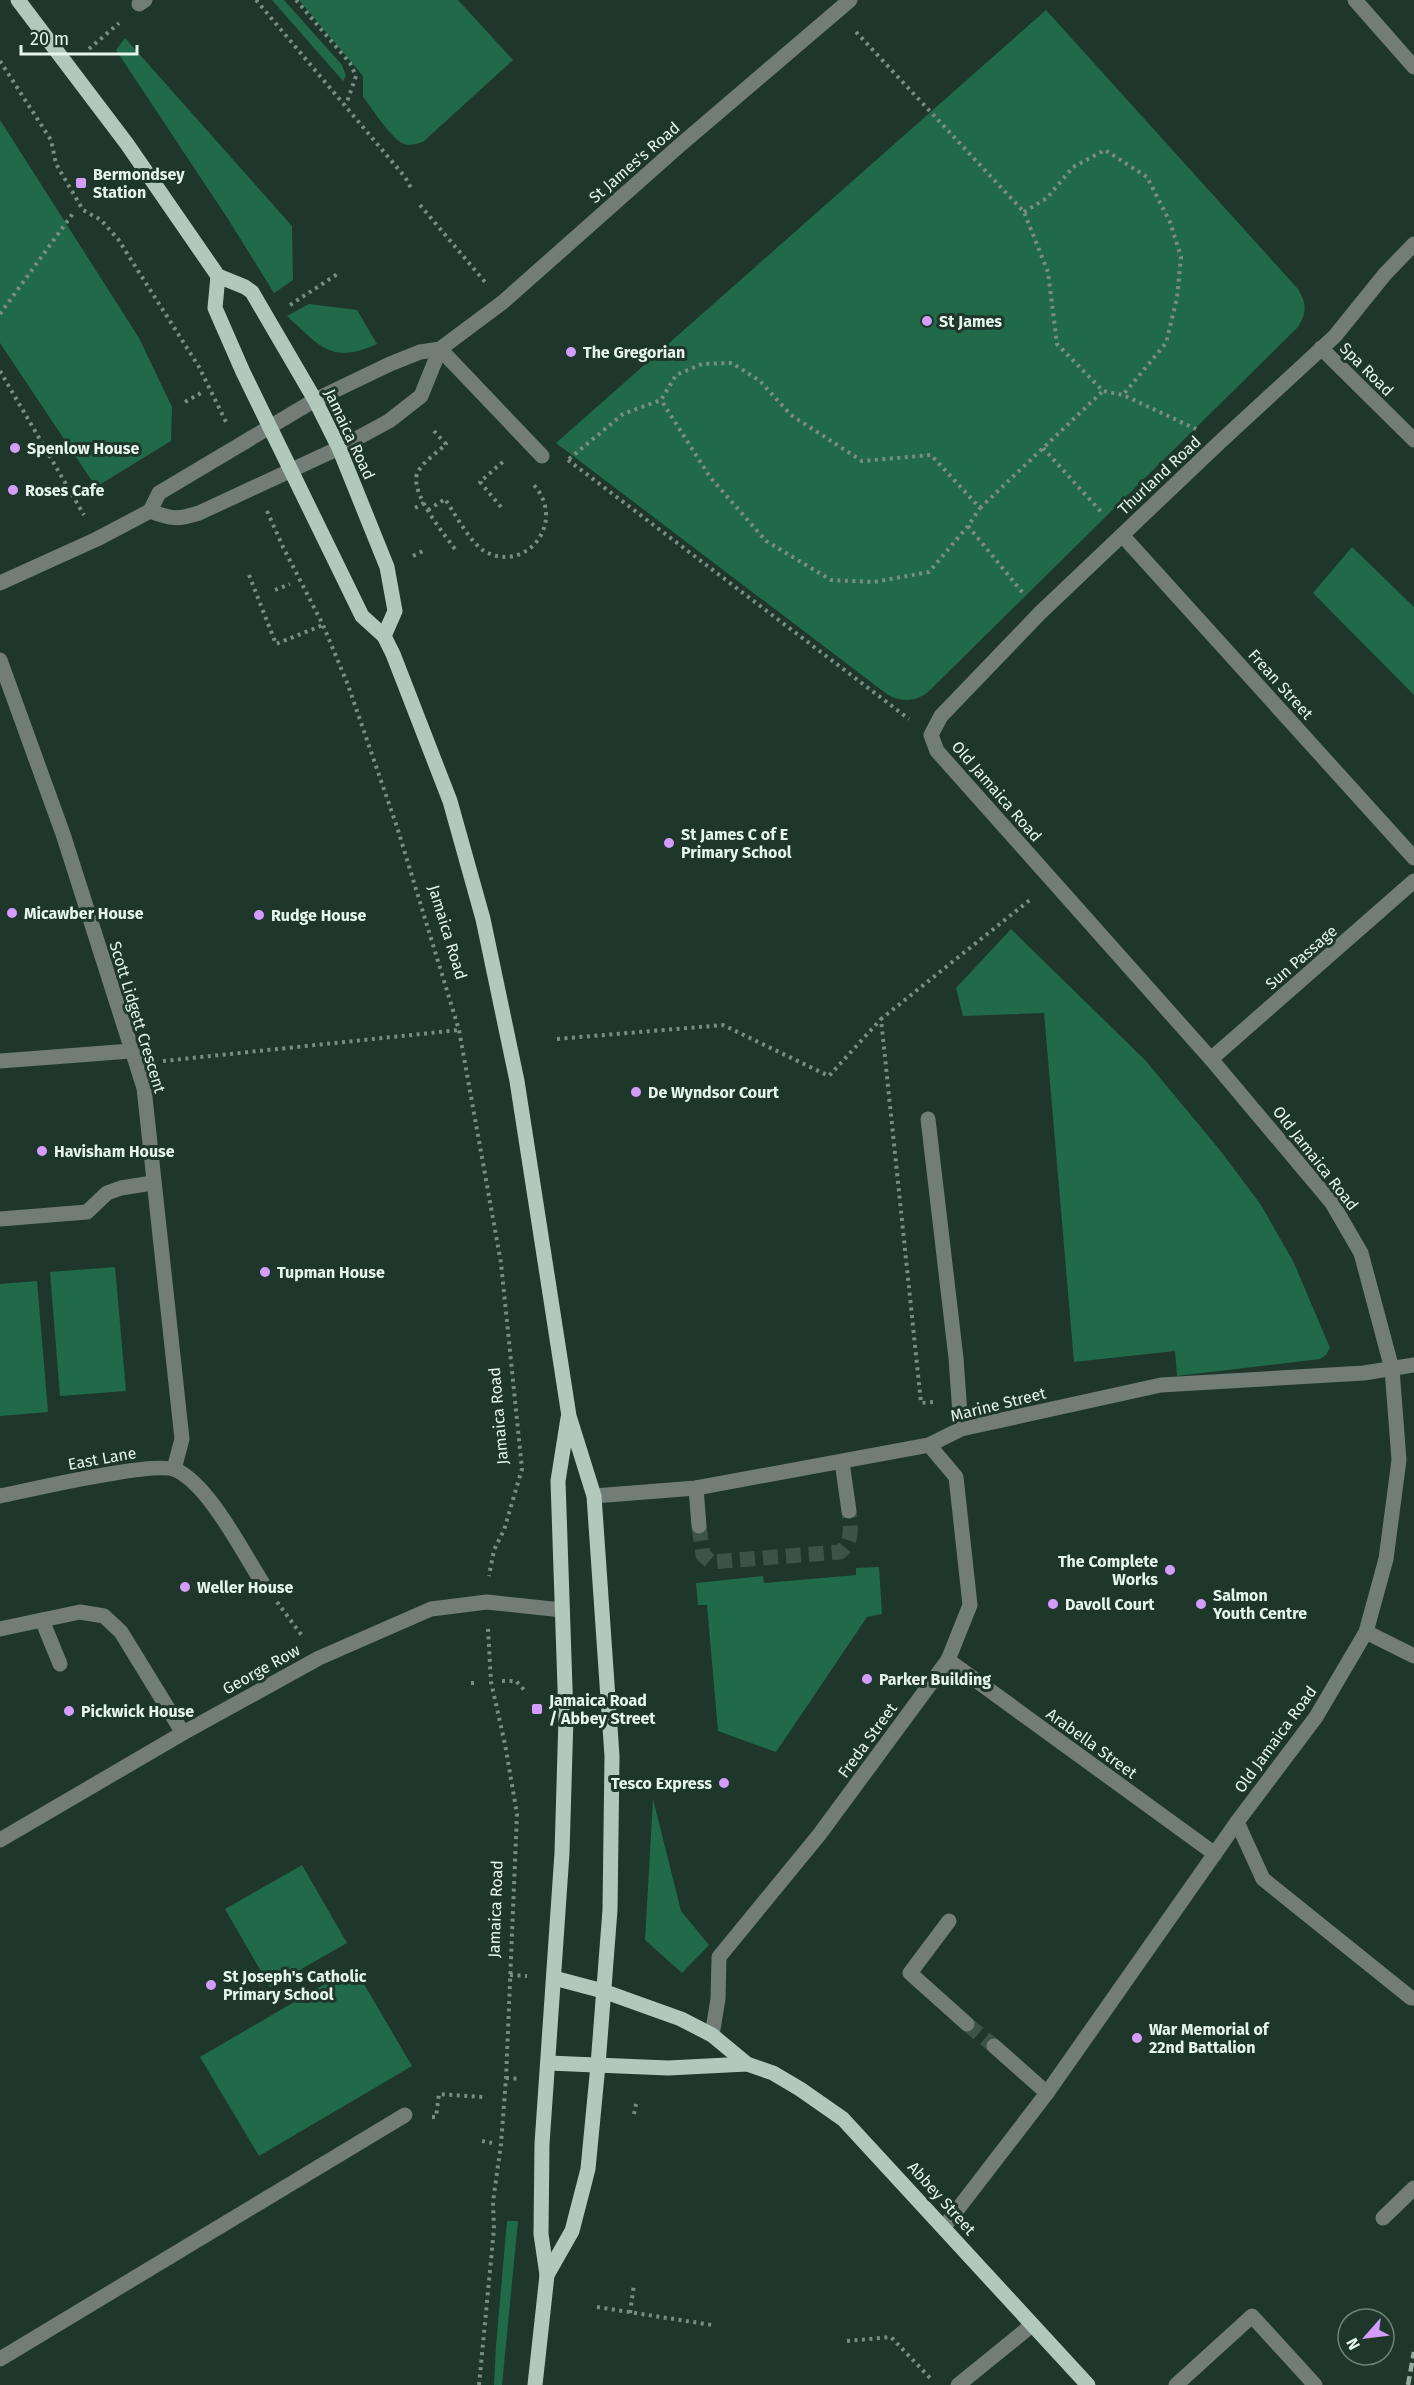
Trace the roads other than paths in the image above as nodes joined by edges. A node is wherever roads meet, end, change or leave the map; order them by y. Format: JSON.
{"nodes":[{"id":1,"x":18,"y":0,"type":"edge"},
{"id":2,"x":850,"y":0,"type":"edge"},
{"id":3,"x":1355,"y":0,"type":"edge"},
{"id":4,"x":1414,"y":67,"type":"edge"},
{"id":5,"x":1414,"y":244,"type":"edge"},
{"id":6,"x":218,"y":276,"type":"junction"},
{"id":7,"x":1321,"y":348,"type":"junction"},
{"id":8,"x":440,"y":349,"type":"junction"},
{"id":9,"x":315,"y":400,"type":"junction"},
{"id":10,"x":269,"y":427,"type":"junction"},
{"id":11,"x":1414,"y":440,"type":"edge"},
{"id":12,"x":339,"y":448,"type":"junction"},
{"id":13,"x":542,"y":456,"type":"road end"},
{"id":14,"x":291,"y":469,"type":"junction"},
{"id":15,"x":150,"y":511,"type":"junction"},
{"id":16,"x":1122,"y":535,"type":"junction"},
{"id":17,"x":0,"y":583,"type":"edge"},
{"id":18,"x":384,"y":636,"type":"junction"},
{"id":19,"x":0,"y":660,"type":"edge"},
{"id":20,"x":931,"y":735,"type":"joint"},
{"id":21,"x":1414,"y":858,"type":"edge"},
{"id":22,"x":1414,"y":881,"type":"edge"},
{"id":23,"x":133,"y":1057,"type":"junction"},
{"id":24,"x":1211,"y":1059,"type":"junction"},
{"id":25,"x":0,"y":1061,"type":"edge"},
{"id":26,"x":928,"y":1119,"type":"dead end"},
{"id":27,"x":152,"y":1183,"type":"junction"},
{"id":28,"x":0,"y":1219,"type":"edge"},
{"id":29,"x":1414,"y":1365,"type":"edge"},
{"id":30,"x":1392,"y":1369,"type":"junction"},
{"id":31,"x":569,"y":1416,"type":"junction"},
{"id":32,"x":961,"y":1429,"type":"junction"},
{"id":33,"x":929,"y":1445,"type":"junction"},
{"id":34,"x":842,"y":1462,"type":"junction"},
{"id":35,"x":174,"y":1469,"type":"junction"},
{"id":36,"x":696,"y":1488,"type":"junction"},
{"id":37,"x":0,"y":1496,"type":"edge"},
{"id":38,"x":594,"y":1496,"type":"junction"},
{"id":39,"x":849,"y":1511,"type":"tunnel mouth"},
{"id":40,"x":699,"y":1526,"type":"tunnel mouth"},
{"id":41,"x":262,"y":1582,"type":"road end"},
{"id":42,"x":562,"y":1610,"type":"junction"},
{"id":43,"x":42,"y":1620,"type":"junction"},
{"id":44,"x":0,"y":1629,"type":"edge"},
{"id":45,"x":1366,"y":1632,"type":"junction"},
{"id":46,"x":1414,"y":1656,"type":"edge"},
{"id":47,"x":948,"y":1660,"type":"junction"},
{"id":48,"x":60,"y":1664,"type":"dead end"},
{"id":49,"x":183,"y":1733,"type":"junction"},
{"id":50,"x":1237,"y":1822,"type":"junction"},
{"id":51,"x":0,"y":1840,"type":"edge"},
{"id":52,"x":1215,"y":1854,"type":"junction"},
{"id":53,"x":949,"y":1921,"type":"dead end"},
{"id":54,"x":554,"y":1978,"type":"junction"},
{"id":55,"x":603,"y":1991,"type":"junction"},
{"id":56,"x":1414,"y":1998,"type":"edge"},
{"id":57,"x":967,"y":2024,"type":"tunnel mouth"},
{"id":58,"x":712,"y":2036,"type":"junction"},
{"id":59,"x":994,"y":2046,"type":"tunnel mouth"},
{"id":60,"x":548,"y":2064,"type":"junction"},
{"id":61,"x":747,"y":2064,"type":"junction"},
{"id":62,"x":598,"y":2065,"type":"junction"},
{"id":63,"x":1047,"y":2093,"type":"junction"},
{"id":64,"x":405,"y":2115,"type":"road end"},
{"id":65,"x":1414,"y":2188,"type":"edge"},
{"id":66,"x":1383,"y":2218,"type":"dead end"},
{"id":67,"x":944,"y":2227,"type":"junction"},
{"id":68,"x":548,"y":2275,"type":"junction"},
{"id":69,"x":1032,"y":2325,"type":"junction"},
{"id":70,"x":0,"y":2359,"type":"edge"},
{"id":71,"x":536,"y":2385,"type":"edge"},
{"id":72,"x":958,"y":2385,"type":"edge"},
{"id":73,"x":1088,"y":2385,"type":"edge"},
{"id":74,"x":1176,"y":2385,"type":"edge"},
{"id":75,"x":1315,"y":2385,"type":"edge"}],
"edges":[{"from":1,"to":6,"type":"main road"},
{"from":2,"to":8,"type":"street","name":"St James's Road"},
{"from":3,"to":4,"type":"street"},
{"from":5,"to":7,"type":"street","name":"Thurland Road"},
{"from":6,"to":9,"type":"main road","name":"Jamaica Road"},
{"from":6,"to":10,"type":"main road","name":"Jamaica Road"},
{"from":7,"to":11,"type":"street","name":"Spa Road"},
{"from":7,"to":16,"type":"street","name":"Thurland Road"},
{"from":8,"to":9,"type":"street","name":"St James's Road"},
{"from":8,"to":12,"type":"street"},
{"from":8,"to":13,"type":"street"},
{"from":9,"to":10,"type":"street","name":"St James's Road"},
{"from":9,"to":12,"type":"main road","name":"Jamaica Road"},
{"from":10,"to":14,"type":"main road","name":"Jamaica Road"},
{"from":10,"to":15,"type":"street","name":"St James's Road"},
{"from":12,"to":14,"type":"street"},
{"from":12,"to":18,"type":"main road","name":"Jamaica Road"},
{"from":14,"to":15,"type":"street"},
{"from":14,"to":18,"type":"main road","name":"Jamaica Road"},
{"from":15,"to":17,"type":"street"},
{"from":16,"to":20,"type":"street","name":"Thurland Road"},
{"from":16,"to":21,"type":"street","name":"Frean Street"},
{"from":18,"to":31,"type":"main road","name":"Jamaica Road"},
{"from":19,"to":23,"type":"street","name":"Scott Lidgett Crescent"},
{"from":20,"to":24,"type":"street","name":"Old Jamaica Road"},
{"from":22,"to":24,"type":"street","name":"Sun Passage"},
{"from":23,"to":25,"type":"street"},
{"from":23,"to":27,"type":"street","name":"Scott Lidgett Crescent"},
{"from":24,"to":30,"type":"street","name":"Old Jamaica Road"},
{"from":26,"to":32,"type":"street"},
{"from":27,"to":28,"type":"street"},
{"from":27,"to":35,"type":"street","name":"Scott Lidgett Crescent"},
{"from":29,"to":30,"type":"street","name":"Marine Street"},
{"from":30,"to":32,"type":"street","name":"Marine Street"},
{"from":30,"to":45,"type":"street","name":"Old Jamaica Road"},
{"from":31,"to":38,"type":"main road","name":"Jamaica Road"},
{"from":31,"to":42,"type":"main road","name":"Jamaica Road"},
{"from":32,"to":33,"type":"street","name":"Marine Street"},
{"from":33,"to":34,"type":"street","name":"Marine Street"},
{"from":33,"to":47,"type":"street","name":"Freda Street"},
{"from":34,"to":36,"type":"street","name":"Marine Street"},
{"from":34,"to":39,"type":"street"},
{"from":35,"to":37,"type":"street","name":"East Lane"},
{"from":35,"to":41,"type":"street"},
{"from":36,"to":38,"type":"street","name":"Marine Street"},
{"from":36,"to":40,"type":"street"},
{"from":38,"to":55,"type":"main road","name":"Jamaica Road"},
{"from":42,"to":49,"type":"street","name":"George Row"},
{"from":42,"to":54,"type":"main road","name":"Jamaica Road"},
{"from":43,"to":44,"type":"street"},
{"from":43,"to":48,"type":"street"},
{"from":43,"to":49,"type":"street"},
{"from":45,"to":46,"type":"street"},
{"from":45,"to":50,"type":"street","name":"Old Jamaica Road"},
{"from":47,"to":52,"type":"street","name":"Arabella Street"},
{"from":47,"to":58,"type":"street","name":"Freda Street"},
{"from":49,"to":51,"type":"street","name":"George Row"},
{"from":50,"to":52,"type":"street","name":"Old Jamaica Road"},
{"from":50,"to":56,"type":"street"},
{"from":52,"to":63,"type":"street","name":"Old Jamaica Road"},
{"from":53,"to":57,"type":"street"},
{"from":54,"to":55,"type":"main road","name":"Abbey Street"},
{"from":54,"to":60,"type":"main road","name":"Jamaica Road"},
{"from":55,"to":58,"type":"main road","name":"Abbey Street"},
{"from":55,"to":62,"type":"main road","name":"Jamaica Road"},
{"from":58,"to":61,"type":"main road","name":"Abbey Street"},
{"from":59,"to":63,"type":"street"},
{"from":60,"to":62,"type":"main road","name":"Abbey Street"},
{"from":60,"to":68,"type":"main road","name":"Jamaica Road"},
{"from":61,"to":62,"type":"main road","name":"Abbey Street"},
{"from":61,"to":67,"type":"main road","name":"Abbey Street"},
{"from":62,"to":68,"type":"main road","name":"Jamaica Road"},
{"from":63,"to":67,"type":"street","name":"Old Jamaica Road"},
{"from":64,"to":70,"type":"street"},
{"from":65,"to":66,"type":"street"},
{"from":67,"to":69,"type":"main road","name":"Abbey Street"},
{"from":68,"to":71,"type":"main road","name":"Jamaica Road"},
{"from":69,"to":72,"type":"street"},
{"from":69,"to":73,"type":"main road","name":"Abbey Street"},
{"from":74,"to":75,"type":"street"}]}
